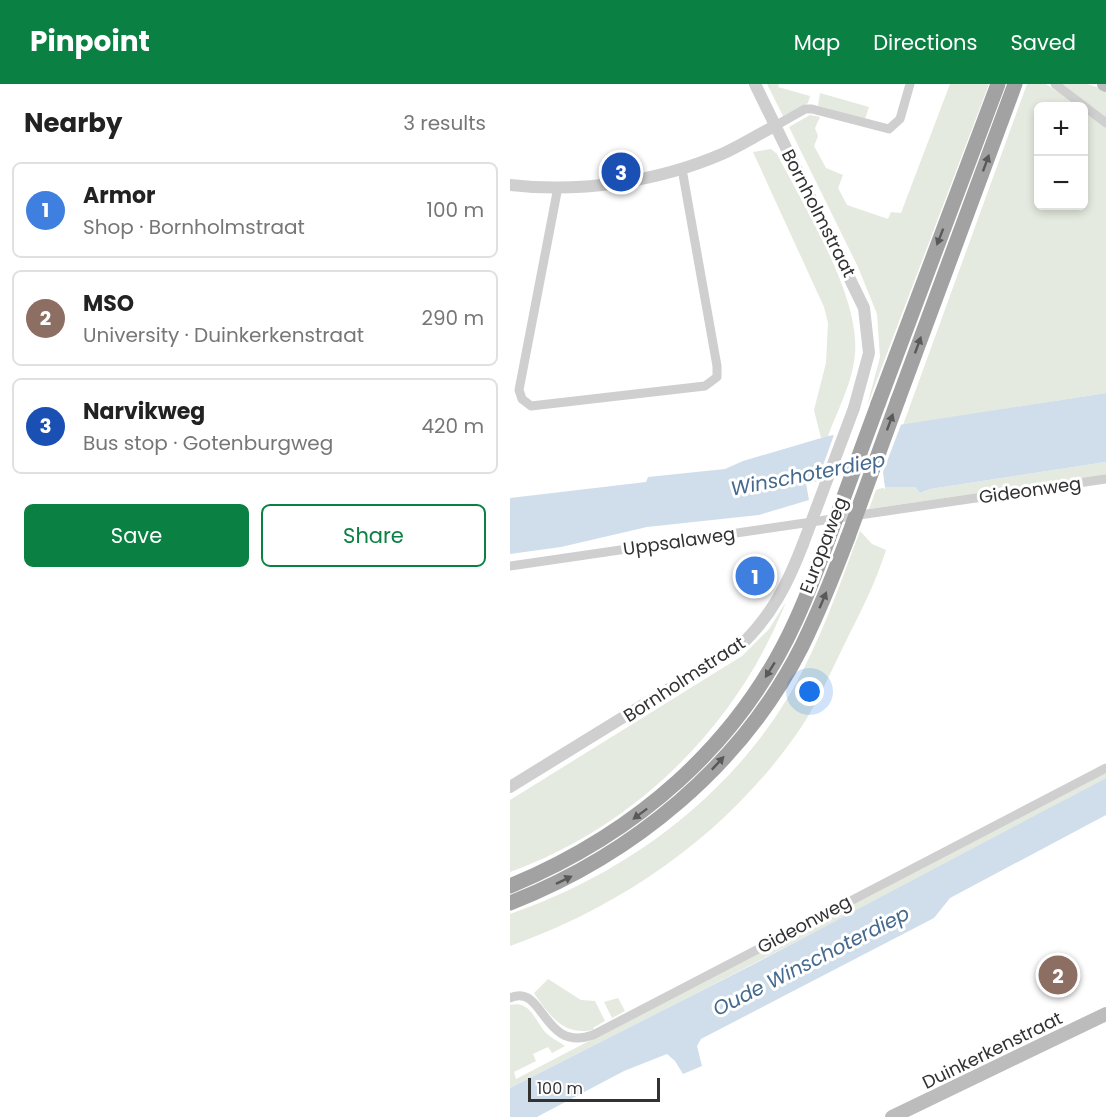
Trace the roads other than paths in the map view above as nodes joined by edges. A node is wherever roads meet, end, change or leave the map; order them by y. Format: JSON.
{"nodes":[{"id":1,"x":755,"y":84,"type":"edge"},
{"id":2,"x":910,"y":84,"type":"edge"},
{"id":3,"x":998,"y":84,"type":"edge"},
{"id":4,"x":1015,"y":84,"type":"edge"},
{"id":5,"x":1055,"y":84,"type":"edge"},
{"id":6,"x":1106,"y":123,"type":"edge"},
{"id":7,"x":775,"y":126,"type":"junction"},
{"id":8,"x":682,"y":169,"type":"junction"},
{"id":9,"x":510,"y":185,"type":"edge"},
{"id":10,"x":558,"y":187,"type":"junction"},
{"id":11,"x":1106,"y":479,"type":"edge"},
{"id":12,"x":847,"y":517,"type":"joint"},
{"id":13,"x":510,"y":566,"type":"edge"},
{"id":14,"x":1106,"y":768,"type":"edge"},
{"id":15,"x":510,"y":787,"type":"edge"},
{"id":16,"x":510,"y":886,"type":"edge"},
{"id":17,"x":510,"y":903,"type":"edge"},
{"id":18,"x":510,"y":999,"type":"edge"},
{"id":19,"x":1106,"y":1014,"type":"edge"},
{"id":20,"x":892,"y":1117,"type":"edge"}],
"edges":[{"from":1,"to":7,"type":"street","name":"Bornholmstraat"},
{"from":2,"to":7,"type":"street","name":"Bornholmstraat"},
{"from":3,"to":16,"type":"highway","name":"Europaweg","one_way":true,"bridge":true},
{"from":17,"to":4,"type":"highway","name":"Europaweg","one_way":true,"bridge":true},
{"from":5,"to":6,"type":"street"},
{"from":7,"to":8,"type":"street"},
{"from":7,"to":15,"type":"street","name":"Bornholmstraat","bridge":true},
{"from":8,"to":10,"type":"street"},
{"from":8,"to":10,"type":"street"},
{"from":9,"to":10,"type":"street"},
{"from":11,"to":12,"type":"street","name":"Gideonweg"},
{"from":12,"to":13,"type":"street","name":"Uppsalaweg"},
{"from":14,"to":18,"type":"street","name":"Gideonweg"},
{"from":19,"to":20,"type":"main road","name":"Duinkerkenstraat"}]}
